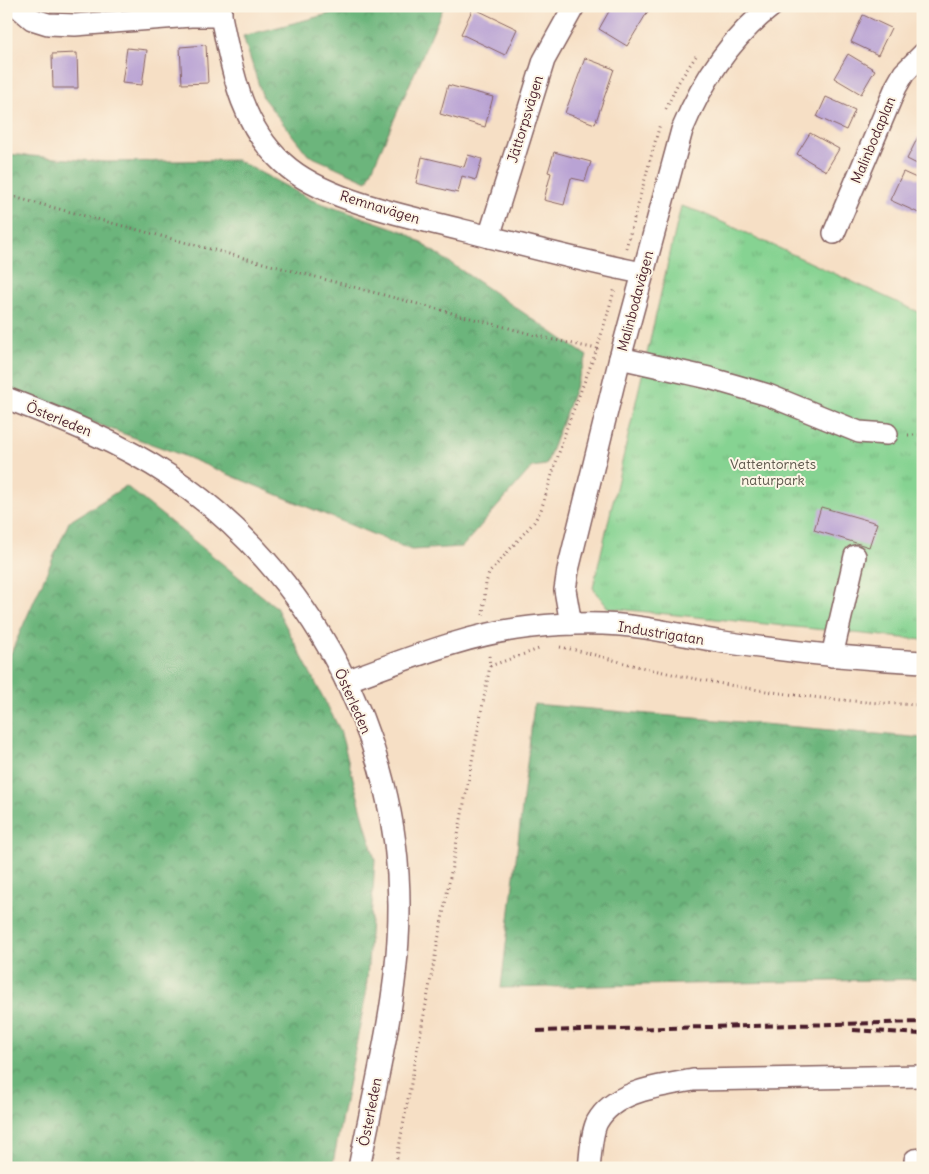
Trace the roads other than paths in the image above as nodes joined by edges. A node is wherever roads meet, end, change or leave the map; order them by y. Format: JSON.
{"nodes":[{"id":1,"x":17,"y":6,"type":"edge"},
{"id":2,"x":574,"y":6,"type":"edge"},
{"id":3,"x":772,"y":6,"type":"edge"},
{"id":4,"x":221,"y":11,"type":"edge"},
{"id":5,"x":923,"y":54,"type":"edge"},
{"id":6,"x":834,"y":233,"type":"dead end"},
{"id":7,"x":489,"y":237,"type":"junction"},
{"id":8,"x":642,"y":273,"type":"junction"},
{"id":9,"x":620,"y":358,"type":"junction"},
{"id":10,"x":6,"y":398,"type":"edge"},
{"id":11,"x":887,"y":434,"type":"dead end"},
{"id":12,"x":855,"y":556,"type":"dead end"},
{"id":13,"x":571,"y":624,"type":"junction"},
{"id":14,"x":832,"y":656,"type":"junction"},
{"id":15,"x":923,"y":662,"type":"edge"},
{"id":16,"x":346,"y":681,"type":"junction"},
{"id":17,"x":923,"y":1076,"type":"edge"},
{"id":18,"x":360,"y":1168,"type":"edge"},
{"id":19,"x":589,"y":1168,"type":"edge"}],
"edges":[{"from":1,"to":4,"type":"street","name":"Remnavägen"},
{"from":2,"to":7,"type":"street","name":"Jättorpsvägen"},
{"from":3,"to":8,"type":"street","name":"Malinbodavägen"},
{"from":4,"to":7,"type":"street","name":"Remnavägen"},
{"from":5,"to":6,"type":"street","name":"Malinbodaplan"},
{"from":7,"to":8,"type":"street","name":"Remnavägen"},
{"from":8,"to":9,"type":"street","name":"Malinbodavägen"},
{"from":9,"to":11,"type":"street"},
{"from":9,"to":13,"type":"street","name":"Malinbodavägen"},
{"from":10,"to":16,"type":"street","name":"Österleden"},
{"from":12,"to":14,"type":"street"},
{"from":13,"to":14,"type":"street","name":"Industrigatan"},
{"from":13,"to":16,"type":"street","name":"Industrigatan"},
{"from":14,"to":15,"type":"street","name":"Industrigatan"},
{"from":16,"to":18,"type":"street","name":"Österleden"},
{"from":17,"to":19,"type":"street"}]}
